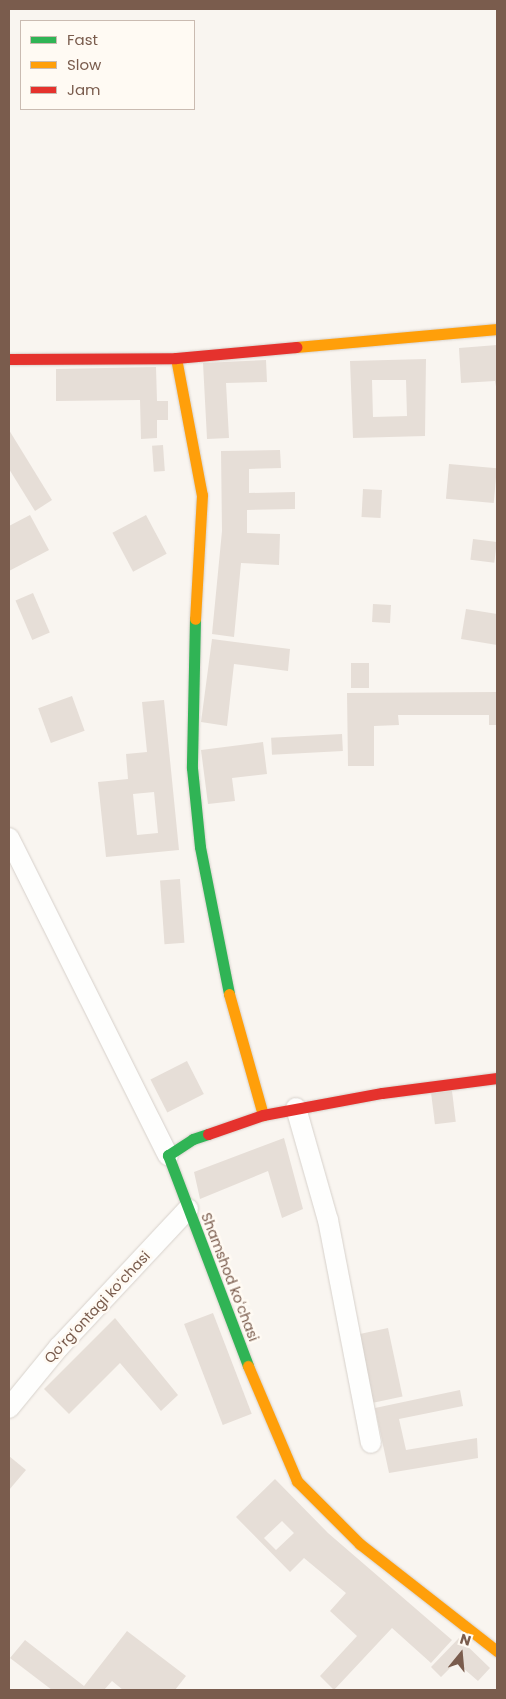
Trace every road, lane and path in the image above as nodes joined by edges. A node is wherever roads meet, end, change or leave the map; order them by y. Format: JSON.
{"nodes":[{"id":1,"x":497,"y":329,"type":"edge"},
{"id":2,"x":176,"y":358,"type":"junction"},
{"id":3,"x":9,"y":359,"type":"edge"},
{"id":4,"x":9,"y":838,"type":"edge"},
{"id":5,"x":497,"y":1078,"type":"edge"},
{"id":6,"x":296,"y":1108,"type":"junction"},
{"id":7,"x":263,"y":1115,"type":"junction"},
{"id":8,"x":168,"y":1155,"type":"junction"},
{"id":9,"x":188,"y":1209,"type":"junction"},
{"id":10,"x":9,"y":1408,"type":"edge"},
{"id":11,"x":371,"y":1442,"type":"dead end"},
{"id":12,"x":497,"y":1650,"type":"edge"}],
"edges":[{"from":1,"to":2,"type":"street"},
{"from":2,"to":3,"type":"street"},
{"from":2,"to":7,"type":"street"},
{"from":4,"to":8,"type":"street"},
{"from":5,"to":6,"type":"street"},
{"from":6,"to":7,"type":"street"},
{"from":6,"to":11,"type":"street"},
{"from":7,"to":8,"type":"street"},
{"from":8,"to":9,"type":"street","name":"Shamshod koʻchasi"},
{"from":9,"to":10,"type":"street","name":"Qoʻrgʻontagi koʻchasi"},
{"from":9,"to":12,"type":"street","name":"Shamshod koʻchasi"}]}
